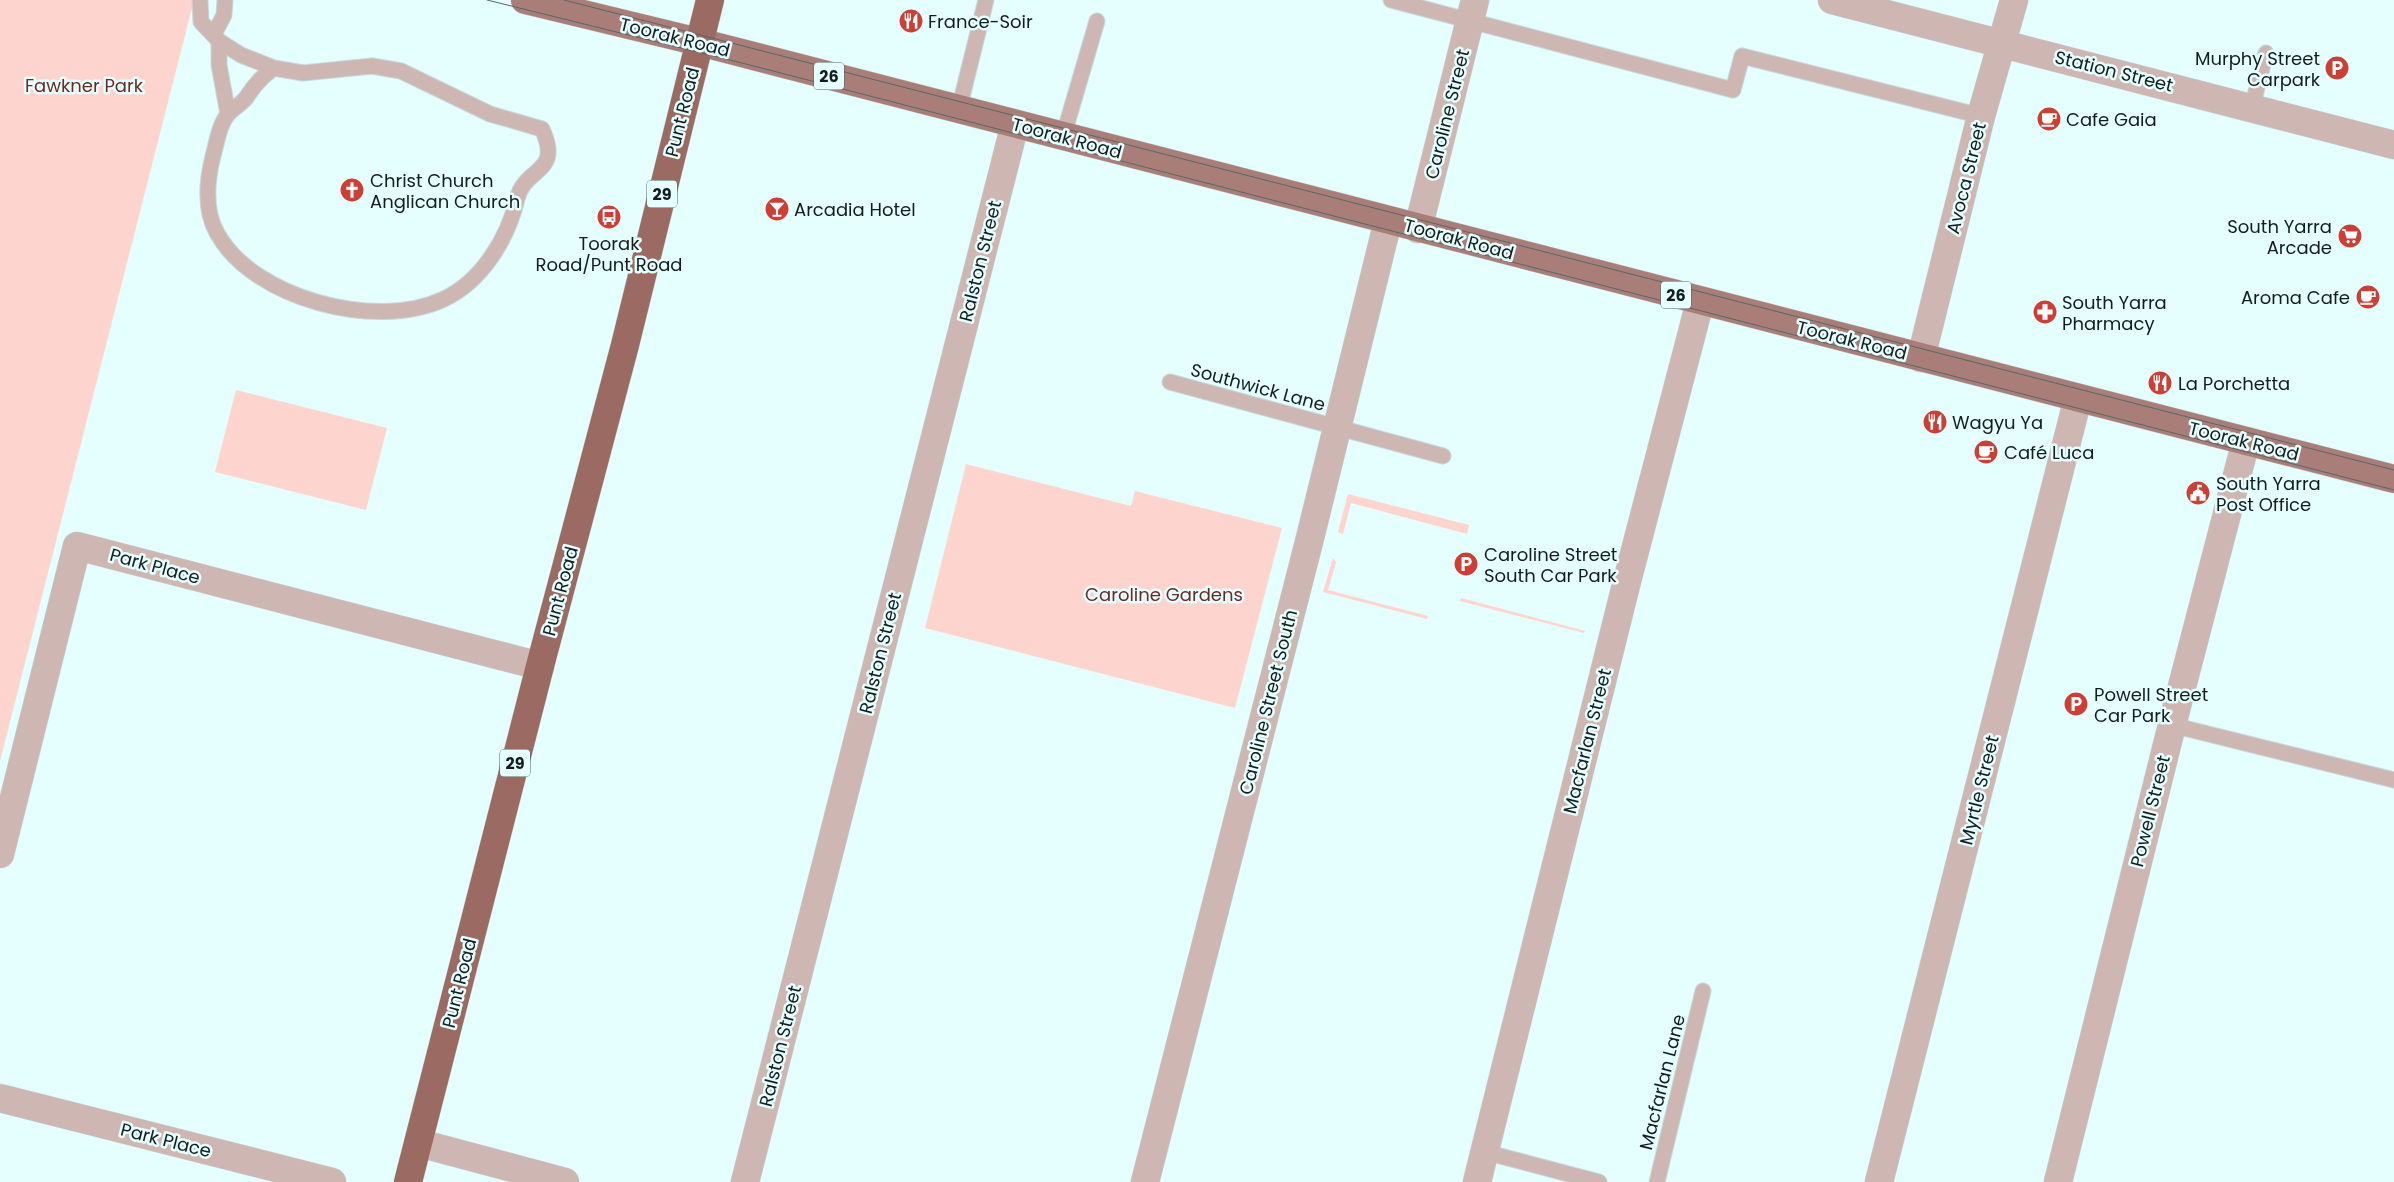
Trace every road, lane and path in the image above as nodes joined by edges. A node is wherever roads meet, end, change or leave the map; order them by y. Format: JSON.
{"nodes":[{"id":1,"x":200,"y":0,"type":"edge"},
{"id":2,"x":225,"y":0,"type":"edge"},
{"id":3,"x":525,"y":0,"type":"edge"},
{"id":4,"x":710,"y":0,"type":"edge"},
{"id":5,"x":986,"y":0,"type":"edge"},
{"id":6,"x":1390,"y":0,"type":"edge"},
{"id":7,"x":1832,"y":0,"type":"edge"},
{"id":8,"x":2014,"y":0,"type":"edge"},
{"id":9,"x":1472,"y":10,"type":"edge"},
{"id":10,"x":1097,"y":22,"type":"dead end"},
{"id":11,"x":216,"y":38,"type":"junction"},
{"id":12,"x":700,"y":42,"type":"junction"},
{"id":13,"x":2001,"y":42,"type":"junction"},
{"id":14,"x":2266,"y":53,"type":"dead end"},
{"id":15,"x":274,"y":68,"type":"junction"},
{"id":16,"x":2252,"y":107,"type":"junction"},
{"id":17,"x":959,"y":110,"type":"junction"},
{"id":18,"x":228,"y":114,"type":"junction"},
{"id":19,"x":1981,"y":116,"type":"junction"},
{"id":20,"x":1015,"y":124,"type":"junction"},
{"id":21,"x":1063,"y":137,"type":"junction"},
{"id":22,"x":2394,"y":145,"type":"edge"},
{"id":23,"x":1388,"y":220,"type":"junction"},
{"id":24,"x":1418,"y":229,"type":"junction"},
{"id":25,"x":1700,"y":302,"type":"junction"},
{"id":26,"x":1922,"y":358,"type":"junction"},
{"id":27,"x":1170,"y":382,"type":"dead end"},
{"id":28,"x":2078,"y":398,"type":"junction"},
{"id":29,"x":1337,"y":427,"type":"junction"},
{"id":30,"x":2246,"y":441,"type":"junction"},
{"id":31,"x":1443,"y":456,"type":"dead end"},
{"id":32,"x":2394,"y":480,"type":"edge"},
{"id":33,"x":540,"y":666,"type":"junction"},
{"id":34,"x":2172,"y":724,"type":"junction"},
{"id":35,"x":2394,"y":780,"type":"edge"},
{"id":36,"x":0,"y":854,"type":"edge"},
{"id":37,"x":1703,"y":991,"type":"dead end"},
{"id":38,"x":0,"y":1098,"type":"edge"},
{"id":39,"x":418,"y":1143,"type":"junction"},
{"id":40,"x":1485,"y":1152,"type":"junction"},
{"id":41,"x":332,"y":1182,"type":"edge"},
{"id":42,"x":408,"y":1182,"type":"edge"},
{"id":43,"x":565,"y":1182,"type":"edge"},
{"id":44,"x":745,"y":1182,"type":"edge"},
{"id":45,"x":1144,"y":1182,"type":"edge"},
{"id":46,"x":1477,"y":1182,"type":"edge"},
{"id":47,"x":1599,"y":1182,"type":"edge"},
{"id":48,"x":1657,"y":1182,"type":"edge"},
{"id":49,"x":1879,"y":1182,"type":"edge"},
{"id":50,"x":2058,"y":1182,"type":"edge"}],
"edges":[{"from":1,"to":11,"type":"lane"},
{"from":2,"to":11,"type":"lane"},
{"from":3,"to":12,"type":"main road","name":"Toorak Road","number":"26"},
{"from":4,"to":12,"type":"highway","name":"Punt Road","number":"29"},
{"from":5,"to":17,"type":"lane"},
{"from":6,"to":9,"type":"lane"},
{"from":7,"to":13,"type":"street","name":"Station Street"},
{"from":8,"to":13,"type":"street","name":"Avoca Street"},
{"from":9,"to":19,"type":"lane"},
{"from":9,"to":24,"type":"street","name":"Caroline Street"},
{"from":10,"to":21,"type":"lane"},
{"from":11,"to":15,"type":"lane"},
{"from":11,"to":18,"type":"lane"},
{"from":12,"to":17,"type":"main road","name":"Toorak Road","number":"26"},
{"from":12,"to":33,"type":"highway","name":"Punt Road","number":"29"},
{"from":13,"to":16,"type":"street","name":"Station Street"},
{"from":13,"to":19,"type":"street","name":"Avoca Street"},
{"from":14,"to":16,"type":"lane"},
{"from":15,"to":18,"type":"lane"},
{"from":15,"to":18,"type":"lane"},
{"from":16,"to":22,"type":"street","name":"Station Street"},
{"from":17,"to":20,"type":"main road","name":"Toorak Road","number":"26"},
{"from":19,"to":26,"type":"street","name":"Avoca Street"},
{"from":20,"to":21,"type":"main road","name":"Toorak Road","number":"26"},
{"from":20,"to":44,"type":"street","name":"Ralston Street"},
{"from":21,"to":23,"type":"main road","name":"Toorak Road","number":"26"},
{"from":23,"to":24,"type":"main road","name":"Toorak Road","number":"26"},
{"from":23,"to":29,"type":"street","name":"Caroline Street South"},
{"from":24,"to":25,"type":"main road","name":"Toorak Road","number":"26"},
{"from":25,"to":26,"type":"main road","name":"Toorak Road","number":"26"},
{"from":25,"to":40,"type":"street","name":"Macfarlan Street"},
{"from":26,"to":28,"type":"main road","name":"Toorak Road","number":"26"},
{"from":27,"to":29,"type":"lane","name":"Southwick Lane"},
{"from":28,"to":30,"type":"main road","name":"Toorak Road","number":"26"},
{"from":28,"to":49,"type":"street","name":"Myrtle Street"},
{"from":29,"to":31,"type":"lane","name":"Southwick Lane"},
{"from":29,"to":45,"type":"street","name":"Caroline Street South"},
{"from":30,"to":32,"type":"main road","name":"Toorak Road","number":"26"},
{"from":30,"to":34,"type":"street","name":"Powell Street"},
{"from":33,"to":36,"type":"street","name":"Park Place"},
{"from":33,"to":39,"type":"highway","name":"Punt Road","number":"29"},
{"from":34,"to":35,"type":"lane"},
{"from":34,"to":50,"type":"street","name":"Powell Street"},
{"from":37,"to":48,"type":"lane","name":"Macfarlan Lane"},
{"from":38,"to":41,"type":"street","name":"Park Place"},
{"from":39,"to":42,"type":"highway","name":"Punt Road","number":"29"},
{"from":39,"to":43,"type":"street"},
{"from":40,"to":46,"type":"street","name":"Macfarlan Street"},
{"from":40,"to":47,"type":"lane"}]}
